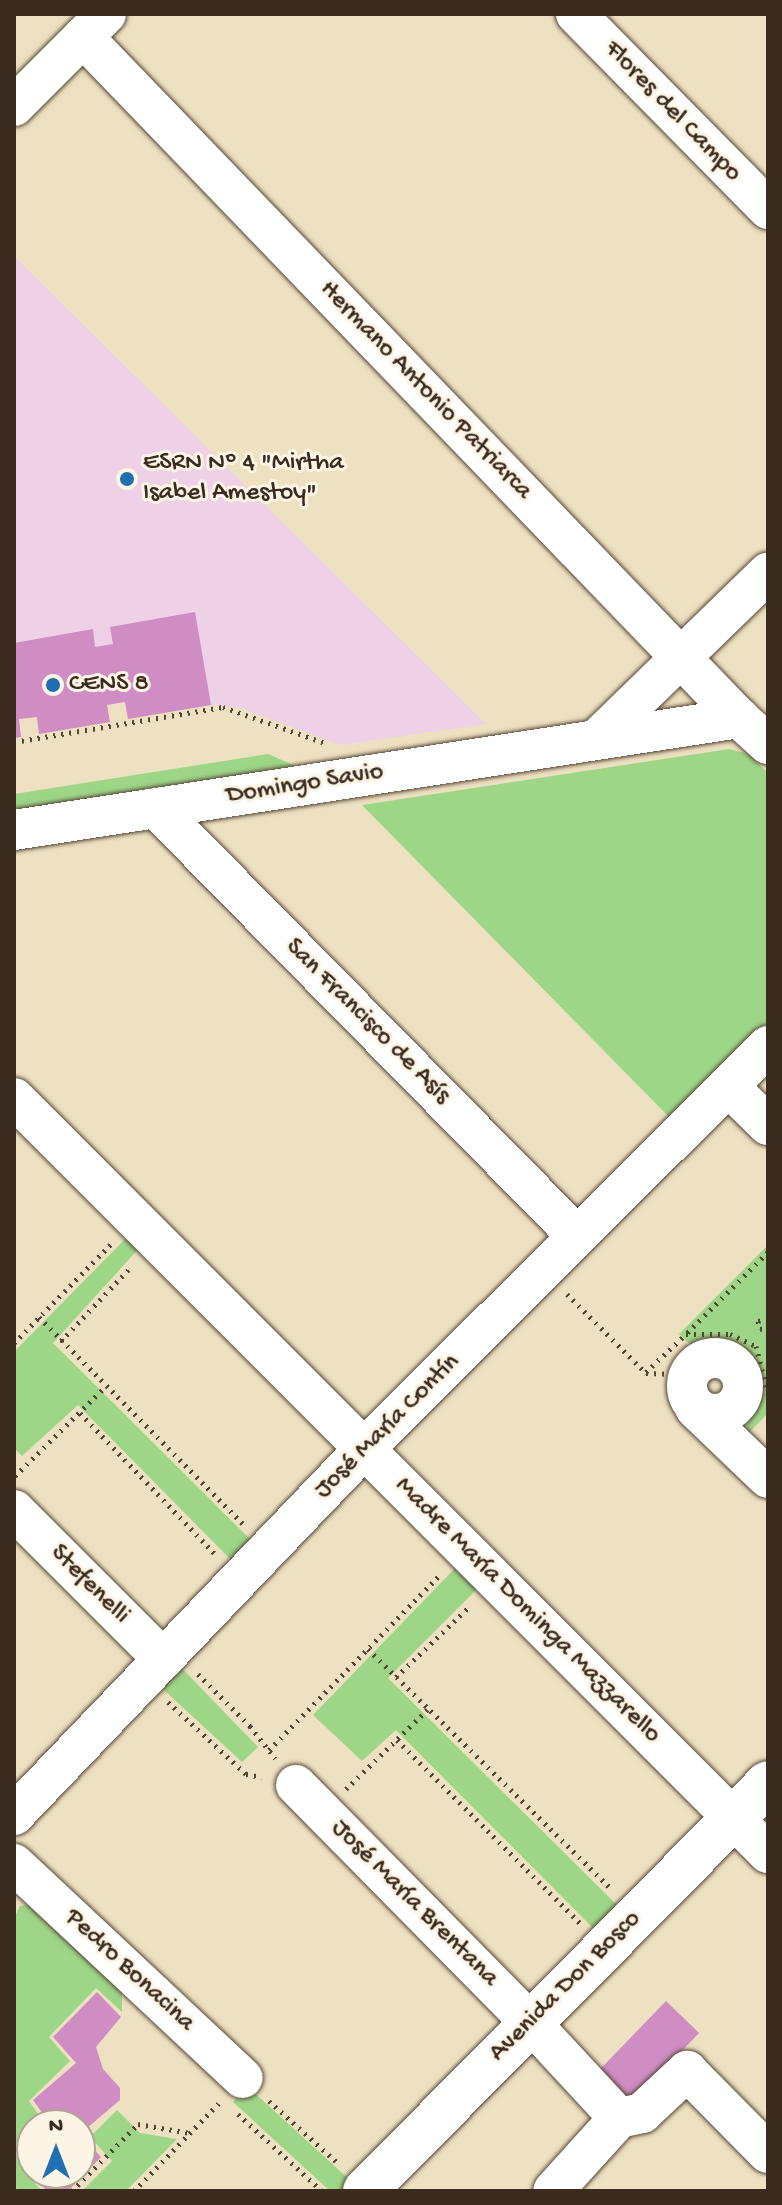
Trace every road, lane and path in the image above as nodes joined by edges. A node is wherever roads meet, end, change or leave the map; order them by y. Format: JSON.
{"nodes":[{"id":1,"x":576,"y":14,"type":"edge"},
{"id":2,"x":94,"y":26,"type":"edge"},
{"id":3,"x":14,"y":106,"type":"edge"},
{"id":4,"x":768,"y":209,"type":"edge"},
{"id":5,"x":768,"y":573,"type":"edge"},
{"id":6,"x":682,"y":658,"type":"junction"},
{"id":7,"x":754,"y":731,"type":"edge"},
{"id":8,"x":596,"y":740,"type":"junction"},
{"id":9,"x":14,"y":742,"type":"edge"},
{"id":10,"x":341,"y":749,"type":"dead end"},
{"id":11,"x":156,"y":808,"type":"junction"},
{"id":12,"x":14,"y":830,"type":"edge"},
{"id":13,"x":768,"y":1046,"type":"edge"},
{"id":14,"x":728,"y":1086,"type":"junction"},
{"id":15,"x":22,"y":1121,"type":"edge"},
{"id":16,"x":768,"y":1125,"type":"edge"},
{"id":17,"x":146,"y":1229,"type":"junction"},
{"id":18,"x":577,"y":1236,"type":"junction"},
{"id":19,"x":768,"y":1252,"type":"edge"},
{"id":20,"x":544,"y":1270,"type":"junction"},
{"id":21,"x":745,"y":1277,"type":"junction"},
{"id":22,"x":755,"y":1281,"type":"dead end"},
{"id":23,"x":39,"y":1317,"type":"junction"},
{"id":24,"x":768,"y":1319,"type":"edge"},
{"id":25,"x":768,"y":1328,"type":"edge"},
{"id":26,"x":686,"y":1334,"type":"junction"},
{"id":27,"x":61,"y":1341,"type":"junction"},
{"id":28,"x":14,"y":1343,"type":"edge"},
{"id":29,"x":646,"y":1373,"type":"junction"},
{"id":30,"x":105,"y":1387,"type":"junction"},
{"id":31,"x":692,"y":1391,"type":"joint"},
{"id":32,"x":768,"y":1394,"type":"edge"},
{"id":33,"x":80,"y":1413,"type":"junction"},
{"id":34,"x":365,"y":1448,"type":"junction"},
{"id":35,"x":14,"y":1476,"type":"edge"},
{"id":36,"x":768,"y":1478,"type":"edge"},
{"id":37,"x":14,"y":1510,"type":"edge"},
{"id":38,"x":269,"y":1549,"type":"junction"},
{"id":39,"x":465,"y":1549,"type":"junction"},
{"id":40,"x":240,"y":1579,"type":"junction"},
{"id":41,"x":497,"y":1580,"type":"junction"},
{"id":42,"x":368,"y":1649,"type":"junction"},
{"id":43,"x":160,"y":1663,"type":"junction"},
{"id":44,"x":396,"y":1677,"type":"junction"},
{"id":45,"x":428,"y":1709,"type":"junction"},
{"id":46,"x":397,"y":1740,"type":"junction"},
{"id":47,"x":269,"y":1750,"type":"junction"},
{"id":48,"x":768,"y":1783,"type":"edge"},
{"id":49,"x":310,"y":1799,"type":"junction"},
{"id":50,"x":14,"y":1815,"type":"edge"},
{"id":51,"x":733,"y":1817,"type":"junction"},
{"id":52,"x":768,"y":1853,"type":"edge"},
{"id":53,"x":14,"y":1864,"type":"edge"},
{"id":54,"x":637,"y":1915,"type":"junction"},
{"id":55,"x":604,"y":1948,"type":"junction"},
{"id":56,"x":531,"y":2023,"type":"junction"},
{"id":57,"x":233,"y":2089,"type":"junction"},
{"id":58,"x":619,"y":2118,"type":"junction"},
{"id":59,"x":190,"y":2133,"type":"junction"},
{"id":60,"x":768,"y":2153,"type":"edge"},
{"id":61,"x":367,"y":2190,"type":"edge"},
{"id":62,"x":72,"y":2191,"type":"edge"},
{"id":63,"x":134,"y":2191,"type":"edge"},
{"id":64,"x":322,"y":2191,"type":"edge"},
{"id":65,"x":553,"y":2191,"type":"edge"}],
"edges":[{"from":1,"to":4,"type":"street","name":"Flores del Campo"},
{"from":2,"to":3,"type":"street"},
{"from":2,"to":6,"type":"street","name":"Hermano Antonio Patriarca"},
{"from":5,"to":6,"type":"street"},
{"from":6,"to":7,"type":"street","name":"Hermano Antonio Patriarca"},
{"from":6,"to":8,"type":"street"},
{"from":7,"to":8,"type":"street","name":"Domingo Savio"},
{"from":8,"to":11,"type":"street","name":"Domingo Savio"},
{"from":9,"to":10,"type":"path"},
{"from":11,"to":12,"type":"street","name":"Domingo Savio"},
{"from":11,"to":18,"type":"street","name":"San Francisco de Asís"},
{"from":13,"to":14,"type":"street","name":"José María Contín"},
{"from":14,"to":16,"type":"street"},
{"from":14,"to":18,"type":"street","name":"José María Contín"},
{"from":15,"to":17,"type":"street","name":"Madre María Dominga Mazzarello"},
{"from":17,"to":23,"type":"path"},
{"from":17,"to":27,"type":"path"},
{"from":17,"to":34,"type":"street","name":"Madre María Dominga Mazzarello"},
{"from":18,"to":20,"type":"street","name":"José María Contín"},
{"from":19,"to":21,"type":"path"},
{"from":20,"to":29,"type":"path"},
{"from":20,"to":34,"type":"street","name":"José María Contín"},
{"from":21,"to":22,"type":"path"},
{"from":21,"to":26,"type":"path"},
{"from":23,"to":27,"type":"path"},
{"from":23,"to":28,"type":"path"},
{"from":24,"to":25,"type":"path"},
{"from":26,"to":29,"type":"path"},
{"from":26,"to":32,"type":"path"},
{"from":27,"to":30,"type":"path"},
{"from":29,"to":31,"type":"path"},
{"from":30,"to":33,"type":"path"},
{"from":30,"to":38,"type":"path"},
{"from":31,"to":36,"type":"street"},
{"from":33,"to":35,"type":"path"},
{"from":33,"to":40,"type":"path"},
{"from":34,"to":38,"type":"street","name":"José María Contín"},
{"from":34,"to":39,"type":"street","name":"Madre María Dominga Mazzarello"},
{"from":37,"to":43,"type":"street","name":"Stefenelli"},
{"from":38,"to":40,"type":"street","name":"José María Contín"},
{"from":39,"to":41,"type":"street","name":"Madre María Dominga Mazzarello"},
{"from":39,"to":42,"type":"path"},
{"from":40,"to":43,"type":"street","name":"José María Contín"},
{"from":41,"to":44,"type":"path"},
{"from":41,"to":51,"type":"street","name":"Madre María Dominga Mazzarello"},
{"from":42,"to":44,"type":"path"},
{"from":42,"to":47,"type":"path"},
{"from":43,"to":47,"type":"path"},
{"from":43,"to":49,"type":"path"},
{"from":43,"to":50,"type":"street","name":"José María Contín"},
{"from":44,"to":45,"type":"path"},
{"from":45,"to":46,"type":"path"},
{"from":45,"to":54,"type":"path"},
{"from":46,"to":49,"type":"path"},
{"from":46,"to":55,"type":"path"},
{"from":47,"to":49,"type":"path"},
{"from":48,"to":51,"type":"main road","name":"Avenida Don Bosco"},
{"from":49,"to":56,"type":"street","name":"José María Brentana"},
{"from":51,"to":52,"type":"street","name":"Madre María Dominga Mazzarello"},
{"from":51,"to":54,"type":"main road","name":"Avenida Don Bosco"},
{"from":53,"to":57,"type":"street","name":"Pedro Bonacina"},
{"from":54,"to":55,"type":"main road","name":"Avenida Don Bosco"},
{"from":55,"to":56,"type":"main road","name":"Avenida Don Bosco"},
{"from":56,"to":58,"type":"street","name":"José María Brentana"},
{"from":56,"to":61,"type":"main road","name":"Avenida Don Bosco"},
{"from":57,"to":59,"type":"path"},
{"from":57,"to":61,"type":"path"},
{"from":57,"to":64,"type":"path"},
{"from":58,"to":60,"type":"street"},
{"from":58,"to":65,"type":"street"},
{"from":59,"to":62,"type":"path"},
{"from":59,"to":63,"type":"path"}]}
